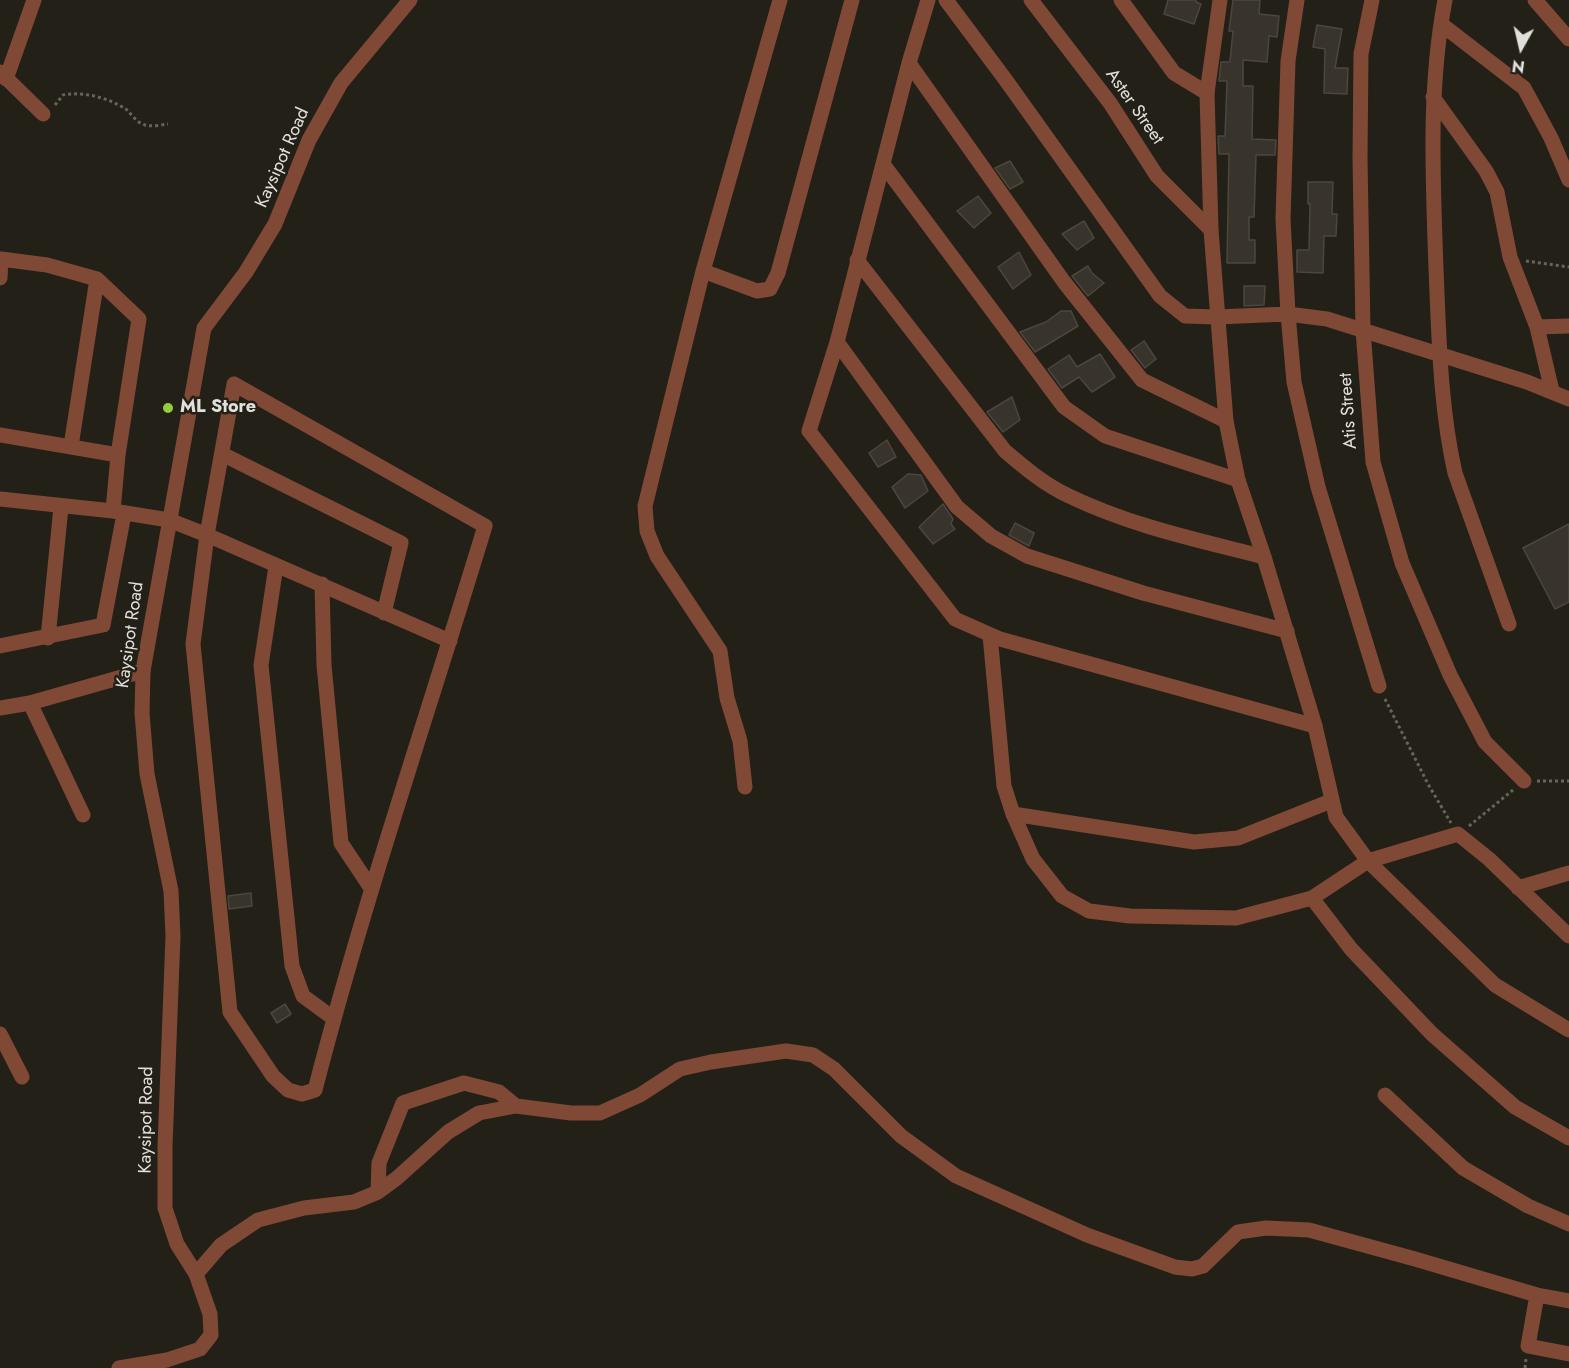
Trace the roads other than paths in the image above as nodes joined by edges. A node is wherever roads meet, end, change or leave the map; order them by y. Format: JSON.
{"nodes":[{"id":1,"x":34,"y":0,"type":"edge"},
{"id":2,"x":410,"y":0,"type":"edge"},
{"id":3,"x":780,"y":0,"type":"edge"},
{"id":4,"x":852,"y":0,"type":"edge"},
{"id":5,"x":928,"y":0,"type":"edge"},
{"id":6,"x":946,"y":0,"type":"edge"},
{"id":7,"x":1031,"y":0,"type":"edge"},
{"id":8,"x":1220,"y":0,"type":"edge"},
{"id":9,"x":1297,"y":0,"type":"edge"},
{"id":10,"x":1372,"y":0,"type":"edge"},
{"id":11,"x":1446,"y":0,"type":"edge"},
{"id":12,"x":1535,"y":0,"type":"edge"},
{"id":13,"x":1123,"y":1,"type":"edge"},
{"id":14,"x":1441,"y":24,"type":"junction"},
{"id":15,"x":1569,"y":39,"type":"edge"},
{"id":16,"x":909,"y":63,"type":"junction"},
{"id":17,"x":3,"y":76,"type":"edge"},
{"id":18,"x":1207,"y":93,"type":"junction"},
{"id":19,"x":1433,"y":97,"type":"junction"},
{"id":20,"x":43,"y":114,"type":"road end"},
{"id":21,"x":883,"y":164,"type":"junction"},
{"id":22,"x":1569,"y":180,"type":"edge"},
{"id":23,"x":1211,"y":230,"type":"junction"},
{"id":24,"x":857,"y":260,"type":"junction"},
{"id":25,"x":703,"y":271,"type":"junction"},
{"id":26,"x":0,"y":278,"type":"edge"},
{"id":27,"x":97,"y":279,"type":"junction"},
{"id":28,"x":1288,"y":314,"type":"junction"},
{"id":29,"x":1217,"y":317,"type":"junction"},
{"id":30,"x":1537,"y":327,"type":"junction"},
{"id":31,"x":1569,"y":327,"type":"edge"},
{"id":32,"x":1363,"y":330,"type":"junction"},
{"id":33,"x":837,"y":342,"type":"junction"},
{"id":34,"x":1439,"y":355,"type":"junction"},
{"id":35,"x":1552,"y":390,"type":"junction"},
{"id":36,"x":1569,"y":399,"type":"edge"},
{"id":37,"x":1227,"y":421,"type":"junction"},
{"id":38,"x":0,"y":435,"type":"edge"},
{"id":39,"x":71,"y":446,"type":"junction"},
{"id":40,"x":222,"y":454,"type":"junction"},
{"id":41,"x":118,"y":455,"type":"junction"},
{"id":42,"x":1238,"y":480,"type":"junction"},
{"id":43,"x":0,"y":499,"type":"edge"},
{"id":44,"x":61,"y":507,"type":"junction"},
{"id":45,"x":118,"y":512,"type":"junction"},
{"id":46,"x":169,"y":520,"type":"junction"},
{"id":47,"x":207,"y":535,"type":"junction"},
{"id":48,"x":1264,"y":557,"type":"junction"},
{"id":49,"x":276,"y":566,"type":"junction"},
{"id":50,"x":322,"y":584,"type":"junction"},
{"id":51,"x":384,"y":613,"type":"junction"},
{"id":52,"x":1509,"y":624,"type":"dead end"},
{"id":53,"x":1287,"y":631,"type":"junction"},
{"id":54,"x":990,"y":635,"type":"junction"},
{"id":55,"x":48,"y":638,"type":"junction"},
{"id":56,"x":450,"y":640,"type":"junction"},
{"id":57,"x":0,"y":646,"type":"edge"},
{"id":58,"x":143,"y":671,"type":"junction"},
{"id":59,"x":1379,"y":686,"type":"road end"},
{"id":60,"x":30,"y":703,"type":"junction"},
{"id":61,"x":0,"y":708,"type":"edge"},
{"id":62,"x":1315,"y":726,"type":"junction"},
{"id":63,"x":1524,"y":781,"type":"road end"},
{"id":64,"x":745,"y":787,"type":"dead end"},
{"id":65,"x":1331,"y":801,"type":"junction"},
{"id":66,"x":1013,"y":814,"type":"junction"},
{"id":67,"x":83,"y":815,"type":"dead end"},
{"id":68,"x":1368,"y":861,"type":"junction"},
{"id":69,"x":1569,"y":873,"type":"edge"},
{"id":70,"x":371,"y":888,"type":"junction"},
{"id":71,"x":1518,"y":888,"type":"junction"},
{"id":72,"x":1312,"y":898,"type":"junction"},
{"id":73,"x":1569,"y":936,"type":"edge"},
{"id":74,"x":333,"y":1018,"type":"junction"},
{"id":75,"x":1569,"y":1030,"type":"edge"},
{"id":76,"x":0,"y":1034,"type":"edge"},
{"id":77,"x":22,"y":1077,"type":"dead end"},
{"id":78,"x":1385,"y":1095,"type":"dead end"},
{"id":79,"x":516,"y":1106,"type":"junction"},
{"id":80,"x":1569,"y":1138,"type":"edge"},
{"id":81,"x":378,"y":1192,"type":"junction"},
{"id":82,"x":1569,"y":1224,"type":"edge"},
{"id":83,"x":196,"y":1274,"type":"junction"},
{"id":84,"x":1537,"y":1295,"type":"junction"},
{"id":85,"x":1569,"y":1301,"type":"edge"},
{"id":86,"x":1569,"y":1354,"type":"edge"},
{"id":87,"x":118,"y":1368,"type":"edge"}],
"edges":[{"from":1,"to":17,"type":"street"},
{"from":2,"to":46,"type":"street","name":"Kaysipot Road"},
{"from":3,"to":25,"type":"street"},
{"from":4,"to":25,"type":"street"},
{"from":5,"to":16,"type":"street"},
{"from":6,"to":29,"type":"street"},
{"from":7,"to":23,"type":"street","name":"Aster Street"},
{"from":8,"to":18,"type":"street"},
{"from":9,"to":28,"type":"street"},
{"from":10,"to":32,"type":"street","name":"Atis Street"},
{"from":11,"to":14,"type":"street"},
{"from":12,"to":15,"type":"street"},
{"from":13,"to":18,"type":"street"},
{"from":14,"to":19,"type":"street"},
{"from":14,"to":22,"type":"street"},
{"from":16,"to":21,"type":"street"},
{"from":16,"to":37,"type":"street"},
{"from":17,"to":20,"type":"street"},
{"from":18,"to":23,"type":"street"},
{"from":19,"to":30,"type":"street"},
{"from":19,"to":34,"type":"street"},
{"from":21,"to":24,"type":"street"},
{"from":21,"to":42,"type":"street"},
{"from":23,"to":29,"type":"street"},
{"from":24,"to":33,"type":"street"},
{"from":24,"to":48,"type":"street"},
{"from":25,"to":64,"type":"street"},
{"from":26,"to":27,"type":"street"},
{"from":27,"to":39,"type":"street"},
{"from":27,"to":41,"type":"street"},
{"from":28,"to":29,"type":"street"},
{"from":28,"to":32,"type":"street"},
{"from":28,"to":59,"type":"street"},
{"from":29,"to":37,"type":"street"},
{"from":30,"to":31,"type":"street"},
{"from":30,"to":35,"type":"street"},
{"from":32,"to":34,"type":"street"},
{"from":32,"to":63,"type":"street","name":"Atis Street"},
{"from":33,"to":53,"type":"street"},
{"from":33,"to":54,"type":"street"},
{"from":34,"to":35,"type":"street"},
{"from":34,"to":52,"type":"street"},
{"from":35,"to":36,"type":"street"},
{"from":37,"to":42,"type":"street"},
{"from":38,"to":39,"type":"street"},
{"from":39,"to":41,"type":"street"},
{"from":40,"to":47,"type":"street"},
{"from":40,"to":51,"type":"street"},
{"from":40,"to":56,"type":"street"},
{"from":41,"to":45,"type":"street"},
{"from":42,"to":48,"type":"street"},
{"from":43,"to":44,"type":"street"},
{"from":44,"to":45,"type":"street"},
{"from":44,"to":55,"type":"street"},
{"from":45,"to":46,"type":"street"},
{"from":45,"to":55,"type":"street"},
{"from":46,"to":47,"type":"street"},
{"from":46,"to":58,"type":"street","name":"Kaysipot Road"},
{"from":47,"to":49,"type":"street"},
{"from":47,"to":74,"type":"street"},
{"from":48,"to":53,"type":"street"},
{"from":49,"to":50,"type":"street"},
{"from":49,"to":74,"type":"street"},
{"from":50,"to":51,"type":"street"},
{"from":50,"to":70,"type":"street"},
{"from":51,"to":56,"type":"street"},
{"from":53,"to":62,"type":"street"},
{"from":54,"to":62,"type":"street"},
{"from":54,"to":66,"type":"street"},
{"from":55,"to":57,"type":"street"},
{"from":56,"to":70,"type":"street"},
{"from":58,"to":60,"type":"street"},
{"from":58,"to":83,"type":"street","name":"Kaysipot Road"},
{"from":60,"to":61,"type":"street"},
{"from":60,"to":67,"type":"street"},
{"from":62,"to":65,"type":"street"},
{"from":65,"to":66,"type":"street"},
{"from":65,"to":68,"type":"street"},
{"from":66,"to":72,"type":"street"},
{"from":68,"to":71,"type":"street"},
{"from":68,"to":72,"type":"street"},
{"from":68,"to":75,"type":"street"},
{"from":69,"to":71,"type":"street"},
{"from":70,"to":74,"type":"street"},
{"from":71,"to":73,"type":"street"},
{"from":72,"to":80,"type":"street"},
{"from":76,"to":77,"type":"street"},
{"from":78,"to":82,"type":"street"},
{"from":79,"to":81,"type":"street"},
{"from":79,"to":81,"type":"street"},
{"from":79,"to":84,"type":"street"},
{"from":81,"to":83,"type":"street"},
{"from":83,"to":87,"type":"street","name":"Kaysipot Road"},
{"from":84,"to":85,"type":"street"},
{"from":84,"to":86,"type":"street"}]}
